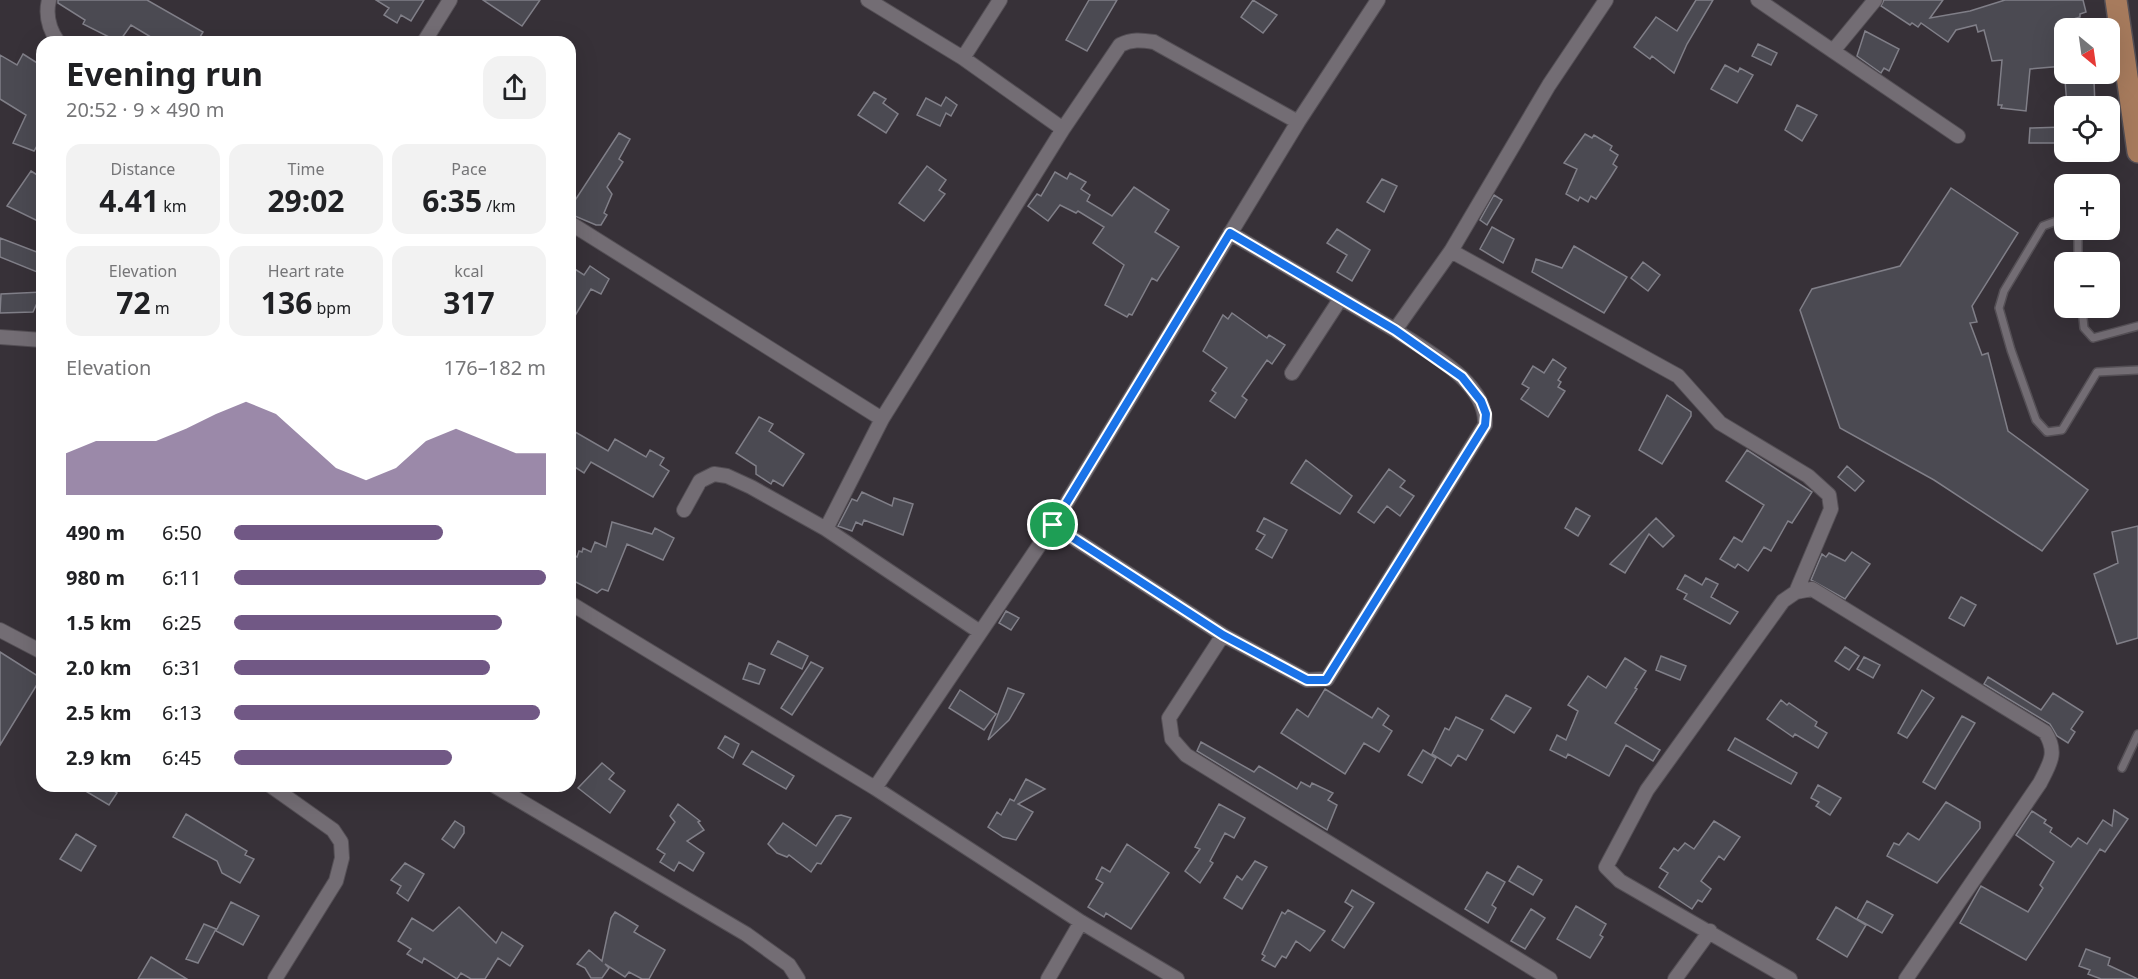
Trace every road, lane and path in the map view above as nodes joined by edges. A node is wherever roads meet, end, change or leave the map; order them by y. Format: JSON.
{"nodes":[{"id":1,"x":49,"y":0,"type":"edge"},
{"id":2,"x":450,"y":0,"type":"edge"},
{"id":3,"x":868,"y":0,"type":"edge"},
{"id":4,"x":1000,"y":0,"type":"edge"},
{"id":5,"x":1378,"y":0,"type":"edge"},
{"id":6,"x":1606,"y":0,"type":"edge"},
{"id":7,"x":1758,"y":0,"type":"edge"},
{"id":8,"x":1875,"y":0,"type":"edge"},
{"id":9,"x":2115,"y":0,"type":"edge"},
{"id":10,"x":54,"y":36,"type":"edge"},
{"id":11,"x":428,"y":36,"type":"edge"},
{"id":12,"x":1833,"y":51,"type":"junction"},
{"id":13,"x":963,"y":58,"type":"junction"},
{"id":14,"x":1298,"y":122,"type":"junction"},
{"id":15,"x":1063,"y":129,"type":"junction"},
{"id":16,"x":1958,"y":136,"type":"dead end"},
{"id":17,"x":2138,"y":152,"type":"edge"},
{"id":18,"x":2054,"y":222,"type":"edge"},
{"id":19,"x":576,"y":227,"type":"edge"},
{"id":20,"x":1230,"y":233,"type":"junction"},
{"id":21,"x":1451,"y":251,"type":"junction"},
{"id":22,"x":1341,"y":298,"type":"junction"},
{"id":23,"x":2083,"y":318,"type":"edge"},
{"id":24,"x":2138,"y":326,"type":"edge"},
{"id":25,"x":1395,"y":330,"type":"junction"},
{"id":26,"x":0,"y":338,"type":"edge"},
{"id":27,"x":36,"y":340,"type":"edge"},
{"id":28,"x":2138,"y":370,"type":"edge"},
{"id":29,"x":1292,"y":373,"type":"dead end"},
{"id":30,"x":882,"y":419,"type":"junction"},
{"id":31,"x":684,"y":510,"type":"dead end"},
{"id":32,"x":1053,"y":525,"type":"junction"},
{"id":33,"x":826,"y":529,"type":"junction"},
{"id":34,"x":1796,"y":592,"type":"junction"},
{"id":35,"x":576,"y":607,"type":"edge"},
{"id":36,"x":0,"y":630,"type":"edge"},
{"id":37,"x":980,"y":632,"type":"junction"},
{"id":38,"x":1223,"y":635,"type":"junction"},
{"id":39,"x":36,"y":649,"type":"edge"},
{"id":40,"x":2138,"y":734,"type":"edge"},
{"id":41,"x":2122,"y":768,"type":"dead end"},
{"id":42,"x":875,"y":789,"type":"junction"},
{"id":43,"x":279,"y":792,"type":"edge"},
{"id":44,"x":505,"y":792,"type":"edge"},
{"id":45,"x":1081,"y":922,"type":"junction"},
{"id":46,"x":1710,"y":931,"type":"junction"},
{"id":47,"x":275,"y":979,"type":"edge"},
{"id":48,"x":798,"y":979,"type":"edge"},
{"id":49,"x":1048,"y":979,"type":"edge"},
{"id":50,"x":1177,"y":979,"type":"edge"},
{"id":51,"x":1550,"y":979,"type":"edge"},
{"id":52,"x":1675,"y":979,"type":"edge"},
{"id":53,"x":1790,"y":979,"type":"edge"},
{"id":54,"x":1906,"y":979,"type":"edge"}],
"edges":[{"from":1,"to":10,"type":"street"},
{"from":2,"to":11,"type":"street"},
{"from":3,"to":13,"type":"street"},
{"from":4,"to":13,"type":"street"},
{"from":5,"to":14,"type":"street"},
{"from":6,"to":21,"type":"street"},
{"from":7,"to":12,"type":"street"},
{"from":8,"to":12,"type":"street"},
{"from":9,"to":17,"type":"main road"},
{"from":12,"to":16,"type":"street"},
{"from":13,"to":15,"type":"street"},
{"from":14,"to":15,"type":"street"},
{"from":14,"to":20,"type":"street"},
{"from":15,"to":30,"type":"street"},
{"from":18,"to":28,"type":"lane"},
{"from":19,"to":30,"type":"street"},
{"from":20,"to":22,"type":"street"},
{"from":20,"to":32,"type":"street"},
{"from":21,"to":25,"type":"street"},
{"from":21,"to":34,"type":"street"},
{"from":22,"to":25,"type":"street"},
{"from":22,"to":29,"type":"street"},
{"from":23,"to":24,"type":"lane"},
{"from":25,"to":38,"type":"street"},
{"from":26,"to":27,"type":"street"},
{"from":30,"to":33,"type":"street"},
{"from":31,"to":33,"type":"street"},
{"from":32,"to":37,"type":"street"},
{"from":32,"to":38,"type":"street"},
{"from":33,"to":37,"type":"street"},
{"from":34,"to":46,"type":"street"},
{"from":34,"to":54,"type":"street"},
{"from":35,"to":42,"type":"street"},
{"from":36,"to":39,"type":"street"},
{"from":37,"to":42,"type":"street"},
{"from":38,"to":51,"type":"street"},
{"from":40,"to":41,"type":"lane"},
{"from":42,"to":45,"type":"street"},
{"from":43,"to":47,"type":"street"},
{"from":44,"to":48,"type":"street"},
{"from":45,"to":49,"type":"street"},
{"from":45,"to":50,"type":"street"},
{"from":46,"to":52,"type":"street"},
{"from":46,"to":53,"type":"street"}]}
